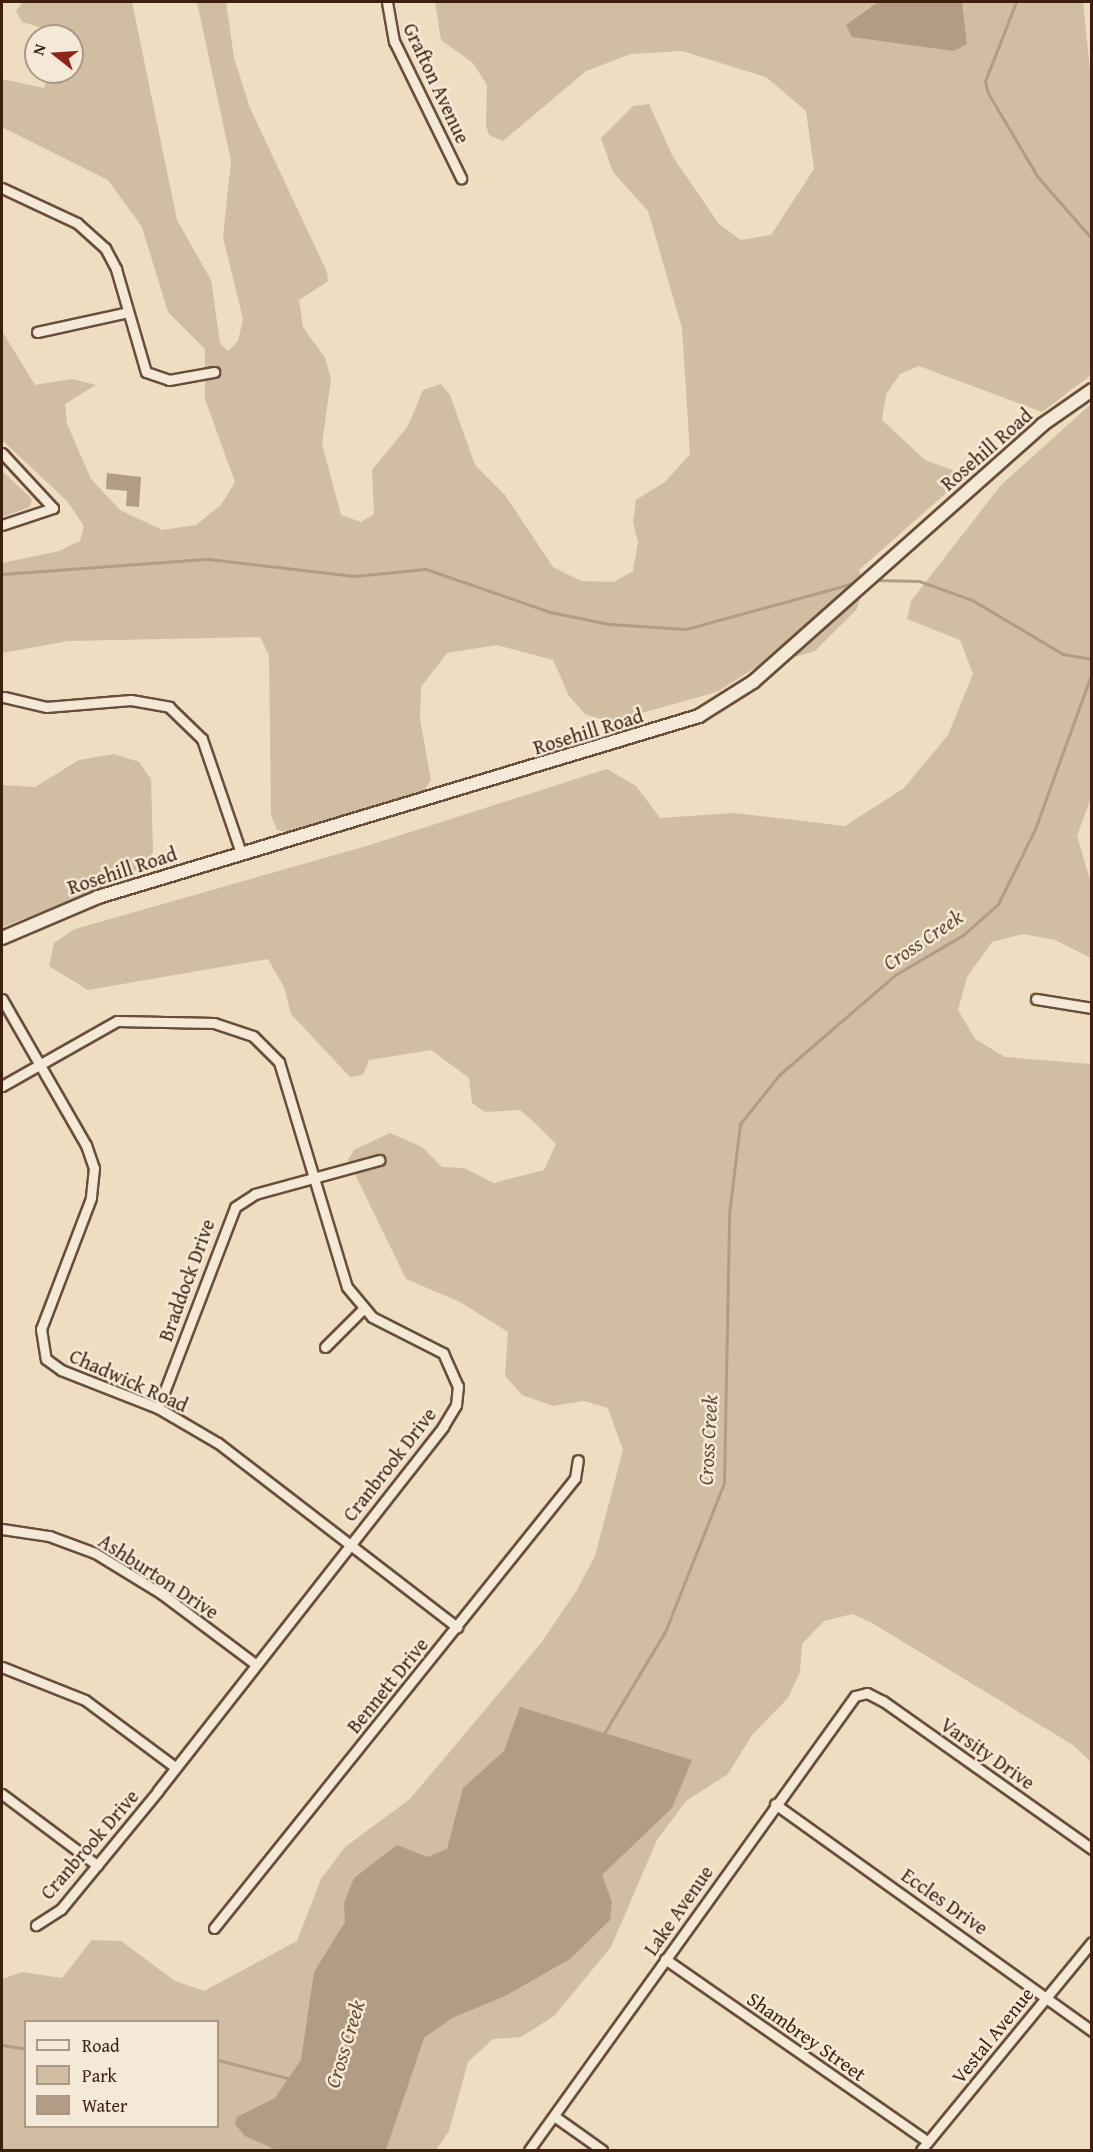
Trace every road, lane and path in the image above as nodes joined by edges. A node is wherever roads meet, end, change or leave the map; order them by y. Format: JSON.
{"nodes":[{"id":1,"x":387,"y":2,"type":"edge"},
{"id":2,"x":461,"y":178,"type":"dead end"},
{"id":3,"x":2,"y":188,"type":"edge"},
{"id":4,"x":128,"y":312,"type":"junction"},
{"id":5,"x":37,"y":332,"type":"dead end"},
{"id":6,"x":214,"y":372,"type":"dead end"},
{"id":7,"x":1092,"y":390,"type":"edge"},
{"id":8,"x":2,"y":453,"type":"edge"},
{"id":9,"x":2,"y":525,"type":"edge"},
{"id":10,"x":4,"y":697,"type":"dead end"},
{"id":11,"x":241,"y":853,"type":"junction"},
{"id":12,"x":2,"y":938,"type":"edge"},
{"id":13,"x":2,"y":999,"type":"edge"},
{"id":14,"x":1036,"y":999,"type":"dead end"},
{"id":15,"x":1092,"y":1008,"type":"edge"},
{"id":16,"x":38,"y":1062,"type":"junction"},
{"id":17,"x":2,"y":1086,"type":"edge"},
{"id":18,"x":379,"y":1160,"type":"dead end"},
{"id":19,"x":313,"y":1178,"type":"junction"},
{"id":20,"x":363,"y":1309,"type":"junction"},
{"id":21,"x":325,"y":1347,"type":"dead end"},
{"id":22,"x":158,"y":1408,"type":"junction"},
{"id":23,"x":579,"y":1460,"type":"dead end"},
{"id":24,"x":2,"y":1529,"type":"edge"},
{"id":25,"x":351,"y":1542,"type":"junction"},
{"id":26,"x":457,"y":1627,"type":"junction"},
{"id":27,"x":254,"y":1663,"type":"junction"},
{"id":28,"x":2,"y":1667,"type":"edge"},
{"id":29,"x":861,"y":1694,"type":"joint"},
{"id":30,"x":175,"y":1767,"type":"junction"},
{"id":31,"x":2,"y":1794,"type":"edge"},
{"id":32,"x":775,"y":1804,"type":"junction"},
{"id":33,"x":1092,"y":1850,"type":"edge"},
{"id":34,"x":97,"y":1865,"type":"junction"},
{"id":35,"x":36,"y":1925,"type":"dead end"},
{"id":36,"x":214,"y":1928,"type":"dead end"},
{"id":37,"x":1092,"y":1941,"type":"edge"},
{"id":38,"x":665,"y":1959,"type":"junction"},
{"id":39,"x":1047,"y":1996,"type":"junction"},
{"id":40,"x":1092,"y":2031,"type":"edge"},
{"id":41,"x":554,"y":2116,"type":"junction"},
{"id":42,"x":928,"y":2142,"type":"junction"},
{"id":43,"x":529,"y":2151,"type":"edge"},
{"id":44,"x":602,"y":2151,"type":"edge"},
{"id":45,"x":921,"y":2151,"type":"edge"}],
"edges":[{"from":1,"to":2,"type":"street","name":"Grafton Avenue"},
{"from":3,"to":4,"type":"street"},
{"from":4,"to":5,"type":"street"},
{"from":4,"to":6,"type":"street"},
{"from":7,"to":11,"type":"main road","name":"Rosehill Road"},
{"from":8,"to":9,"type":"street"},
{"from":10,"to":11,"type":"street"},
{"from":11,"to":12,"type":"main road","name":"Rosehill Road"},
{"from":13,"to":16,"type":"street","name":"Chadwick Road"},
{"from":14,"to":15,"type":"street"},
{"from":16,"to":17,"type":"street"},
{"from":16,"to":19,"type":"street"},
{"from":16,"to":22,"type":"street","name":"Chadwick Road"},
{"from":18,"to":19,"type":"street","name":"Braddock Drive"},
{"from":19,"to":20,"type":"street"},
{"from":19,"to":22,"type":"street","name":"Braddock Drive"},
{"from":20,"to":21,"type":"street"},
{"from":20,"to":25,"type":"street","name":"Cranbrook Drive"},
{"from":22,"to":25,"type":"street","name":"Chadwick Road"},
{"from":23,"to":26,"type":"street","name":"Bennett Drive"},
{"from":24,"to":27,"type":"street","name":"Ashburton Drive"},
{"from":25,"to":26,"type":"street","name":"Chadwick Road"},
{"from":25,"to":27,"type":"street","name":"Cranbrook Drive"},
{"from":26,"to":36,"type":"street","name":"Bennett Drive"},
{"from":27,"to":30,"type":"street","name":"Cranbrook Drive"},
{"from":28,"to":30,"type":"street"},
{"from":29,"to":32,"type":"street","name":"Lake Avenue"},
{"from":29,"to":33,"type":"street","name":"Varsity Drive"},
{"from":30,"to":34,"type":"street","name":"Cranbrook Drive"},
{"from":31,"to":34,"type":"street"},
{"from":32,"to":38,"type":"street","name":"Lake Avenue"},
{"from":32,"to":39,"type":"street","name":"Eccles Drive"},
{"from":34,"to":35,"type":"street","name":"Cranbrook Drive"},
{"from":37,"to":39,"type":"street","name":"Vestal Avenue"},
{"from":38,"to":41,"type":"street","name":"Lake Avenue"},
{"from":38,"to":42,"type":"street","name":"Shambrey Street"},
{"from":39,"to":40,"type":"street","name":"Eccles Drive"},
{"from":39,"to":42,"type":"street","name":"Vestal Avenue"},
{"from":41,"to":43,"type":"street","name":"Lake Avenue"},
{"from":41,"to":44,"type":"street"},
{"from":42,"to":45,"type":"street","name":"Vestal Avenue"}]}
